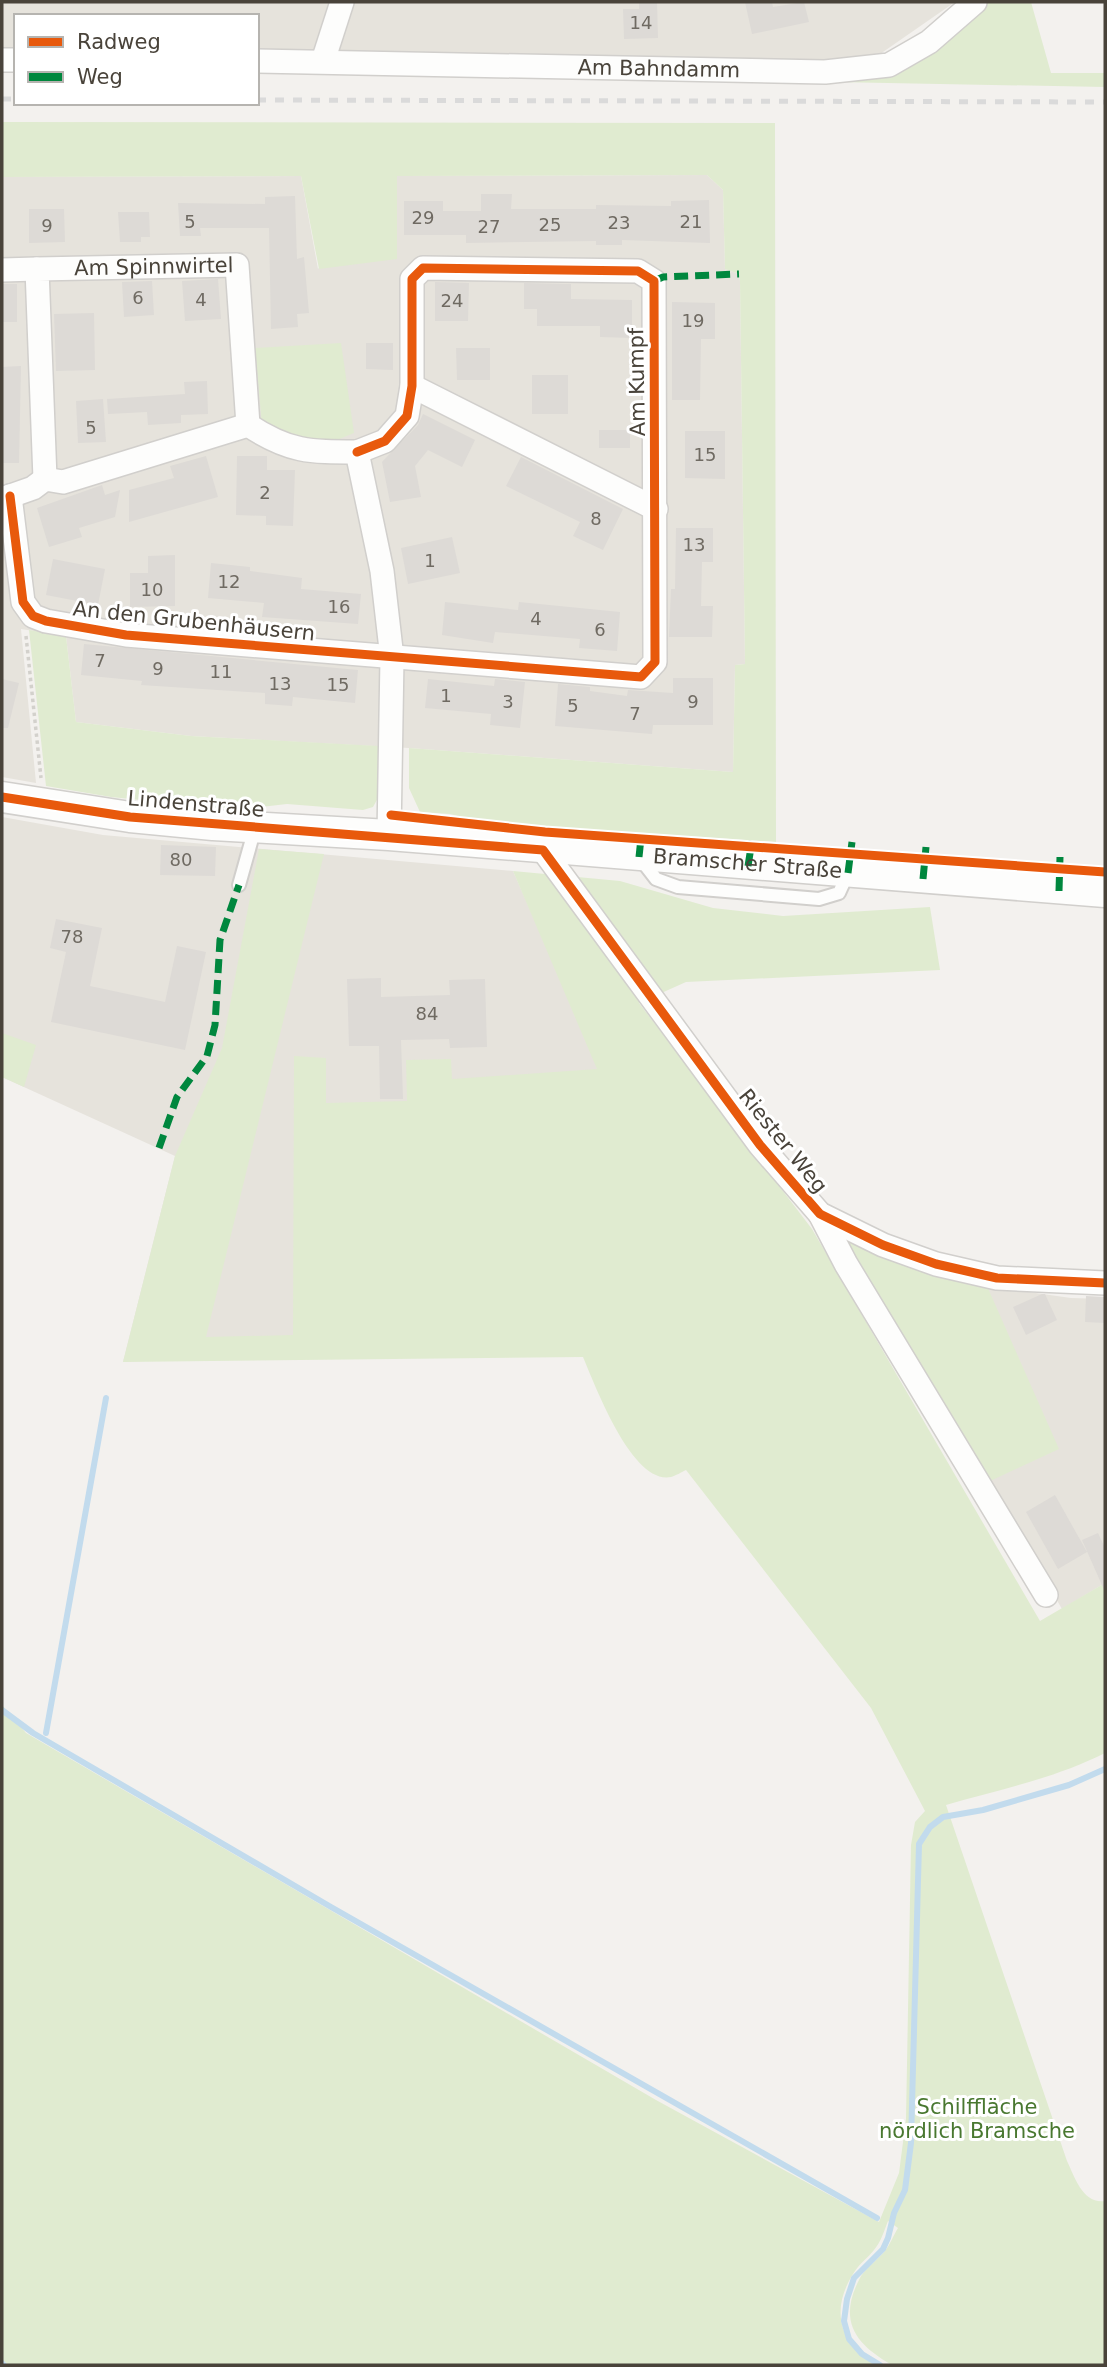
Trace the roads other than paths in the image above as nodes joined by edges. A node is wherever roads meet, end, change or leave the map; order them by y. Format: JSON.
{"nodes":[{"id":1,"x":342,"y":2,"type":"edge"},
{"id":2,"x":975,"y":2,"type":"edge"},
{"id":3,"x":259,"y":61,"type":"edge"},
{"id":4,"x":323,"y":61,"type":"junction"},
{"id":5,"x":37,"y":269,"type":"junction"},
{"id":6,"x":2,"y":270,"type":"edge"},
{"id":7,"x":412,"y":386,"type":"junction"},
{"id":8,"x":248,"y":425,"type":"junction"},
{"id":9,"x":357,"y":452,"type":"junction"},
{"id":10,"x":45,"y":479,"type":"junction"},
{"id":11,"x":6,"y":497,"type":"edge"},
{"id":12,"x":656,"y":509,"type":"junction"},
{"id":13,"x":392,"y":658,"type":"junction"},
{"id":14,"x":2,"y":797,"type":"edge"},
{"id":15,"x":255,"y":827,"type":"junction"},
{"id":16,"x":389,"y":835,"type":"junction"},
{"id":17,"x":543,"y":850,"type":"junction"},
{"id":18,"x":239,"y":885,"type":"dead end"},
{"id":19,"x":1105,"y":892,"type":"edge"},
{"id":20,"x":820,"y":1214,"type":"junction"},
{"id":21,"x":1105,"y":1283,"type":"edge"},
{"id":22,"x":1046,"y":1595,"type":"dead end"}],
"edges":[{"from":1,"to":4,"type":"street"},
{"from":2,"to":4,"type":"street","name":"Am Bahndamm"},
{"from":3,"to":4,"type":"street","name":"Am Bahndamm"},
{"from":5,"to":6,"type":"street","name":"Am Spinnwirtel"},
{"from":5,"to":8,"type":"street","name":"Am Spinnwirtel"},
{"from":5,"to":10,"type":"street"},
{"from":7,"to":9,"type":"street","name":"Am Kumpf"},
{"from":7,"to":12,"type":"street"},
{"from":7,"to":12,"type":"street","name":"Am Kumpf"},
{"from":8,"to":9,"type":"street"},
{"from":8,"to":10,"type":"street"},
{"from":9,"to":13,"type":"street"},
{"from":10,"to":11,"type":"street"},
{"from":11,"to":13,"type":"street","name":"An den Grubenhäusern"},
{"from":12,"to":13,"type":"street","name":"Am Kumpf"},
{"from":13,"to":16,"type":"street"},
{"from":14,"to":15,"type":"street","name":"Lindenstraße"},
{"from":15,"to":16,"type":"street","name":"Lindenstraße"},
{"from":15,"to":18,"type":"lane"},
{"from":16,"to":17,"type":"street","name":"Bramscher Straße"},
{"from":17,"to":19,"type":"street","name":"Bramscher Straße"},
{"from":17,"to":20,"type":"street","name":"Riester Weg"},
{"from":20,"to":21,"type":"street","name":"Riester Weg"},
{"from":20,"to":22,"type":"street","name":"Riester Weg"}]}
